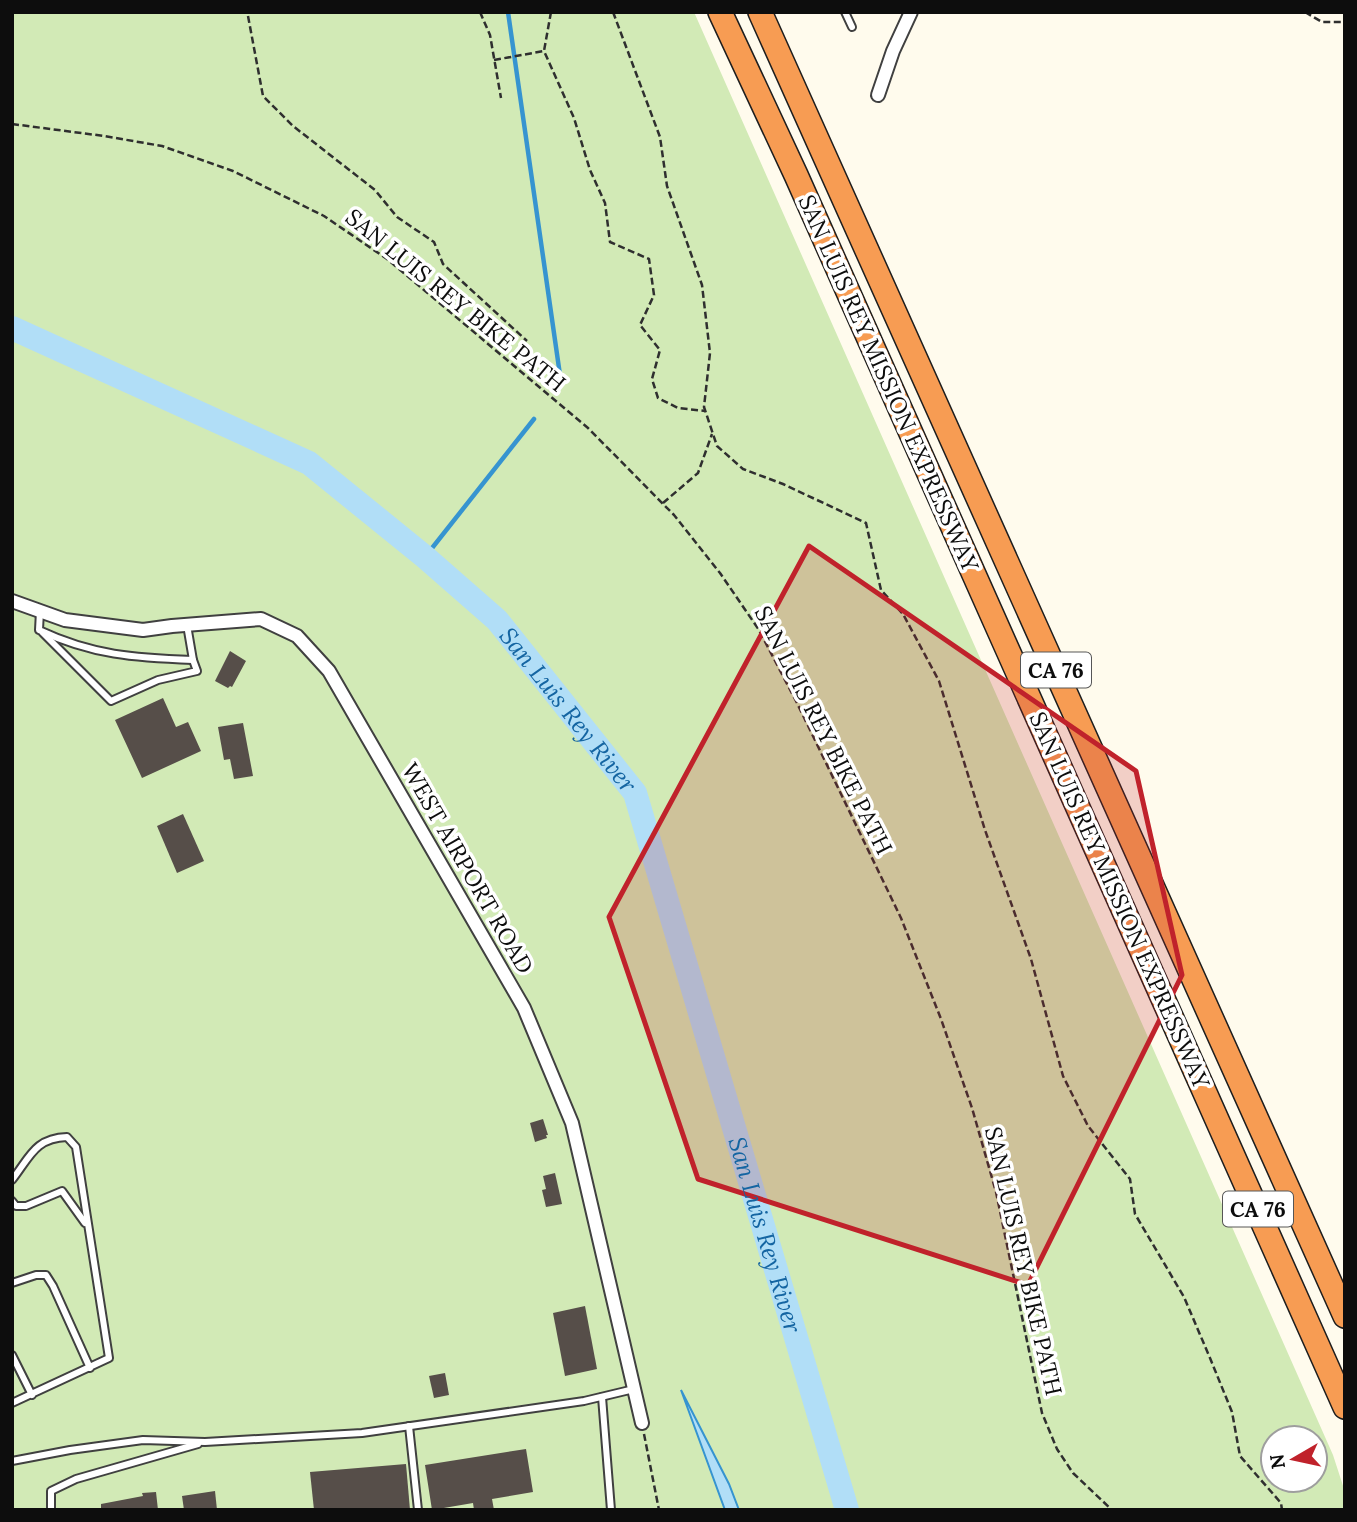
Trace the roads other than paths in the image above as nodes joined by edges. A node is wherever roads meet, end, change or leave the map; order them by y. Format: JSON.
{"nodes":[{"id":1,"x":720,"y":12,"type":"edge"},
{"id":2,"x":760,"y":12,"type":"edge"},
{"id":3,"x":845,"y":12,"type":"edge"},
{"id":4,"x":911,"y":12,"type":"edge"},
{"id":5,"x":852,"y":27,"type":"dead end"},
{"id":6,"x":878,"y":95,"type":"dead end"},
{"id":7,"x":12,"y":601,"type":"edge"},
{"id":8,"x":40,"y":611,"type":"junction"},
{"id":9,"x":187,"y":625,"type":"junction"},
{"id":10,"x":39,"y":630,"type":"junction"},
{"id":11,"x":193,"y":660,"type":"junction"},
{"id":12,"x":12,"y":1180,"type":"edge"},
{"id":13,"x":12,"y":1201,"type":"edge"},
{"id":14,"x":86,"y":1225,"type":"junction"},
{"id":15,"x":12,"y":1283,"type":"edge"},
{"id":16,"x":1345,"y":1316,"type":"edge"},
{"id":17,"x":12,"y":1355,"type":"edge"},
{"id":18,"x":90,"y":1368,"type":"junction"},
{"id":19,"x":634,"y":1389,"type":"junction"},
{"id":20,"x":32,"y":1395,"type":"junction"},
{"id":21,"x":602,"y":1396,"type":"junction"},
{"id":22,"x":12,"y":1403,"type":"edge"},
{"id":23,"x":1345,"y":1407,"type":"edge"},
{"id":24,"x":642,"y":1423,"type":"road end"},
{"id":25,"x":409,"y":1426,"type":"junction"},
{"id":26,"x":205,"y":1442,"type":"junction"},
{"id":27,"x":12,"y":1461,"type":"edge"},
{"id":28,"x":51,"y":1510,"type":"edge"},
{"id":29,"x":418,"y":1510,"type":"edge"},
{"id":30,"x":611,"y":1510,"type":"edge"}],
"edges":[{"from":1,"to":23,"type":"highway","name":"SAN LUIS REY MISSION EXPRESSWAY","number":"CA 76"},
{"from":2,"to":16,"type":"highway","name":"SAN LUIS REY MISSION EXPRESSWAY","number":"CA 76"},
{"from":3,"to":5,"type":"lane"},
{"from":4,"to":6,"type":"street"},
{"from":7,"to":8,"type":"street","name":"WEST AIRPORT ROAD"},
{"from":8,"to":9,"type":"street","name":"WEST AIRPORT ROAD"},
{"from":8,"to":10,"type":"lane"},
{"from":9,"to":11,"type":"lane"},
{"from":9,"to":19,"type":"street","name":"WEST AIRPORT ROAD"},
{"from":10,"to":11,"type":"lane"},
{"from":10,"to":11,"type":"lane"},
{"from":12,"to":14,"type":"lane"},
{"from":13,"to":14,"type":"lane"},
{"from":14,"to":18,"type":"lane"},
{"from":15,"to":18,"type":"lane"},
{"from":17,"to":20,"type":"lane"},
{"from":18,"to":20,"type":"lane"},
{"from":19,"to":21,"type":"lane"},
{"from":19,"to":24,"type":"street","name":"WEST AIRPORT ROAD"},
{"from":20,"to":22,"type":"lane"},
{"from":21,"to":25,"type":"lane"},
{"from":21,"to":30,"type":"lane"},
{"from":25,"to":26,"type":"lane"},
{"from":25,"to":29,"type":"lane"},
{"from":26,"to":27,"type":"lane"},
{"from":26,"to":28,"type":"lane"}]}
